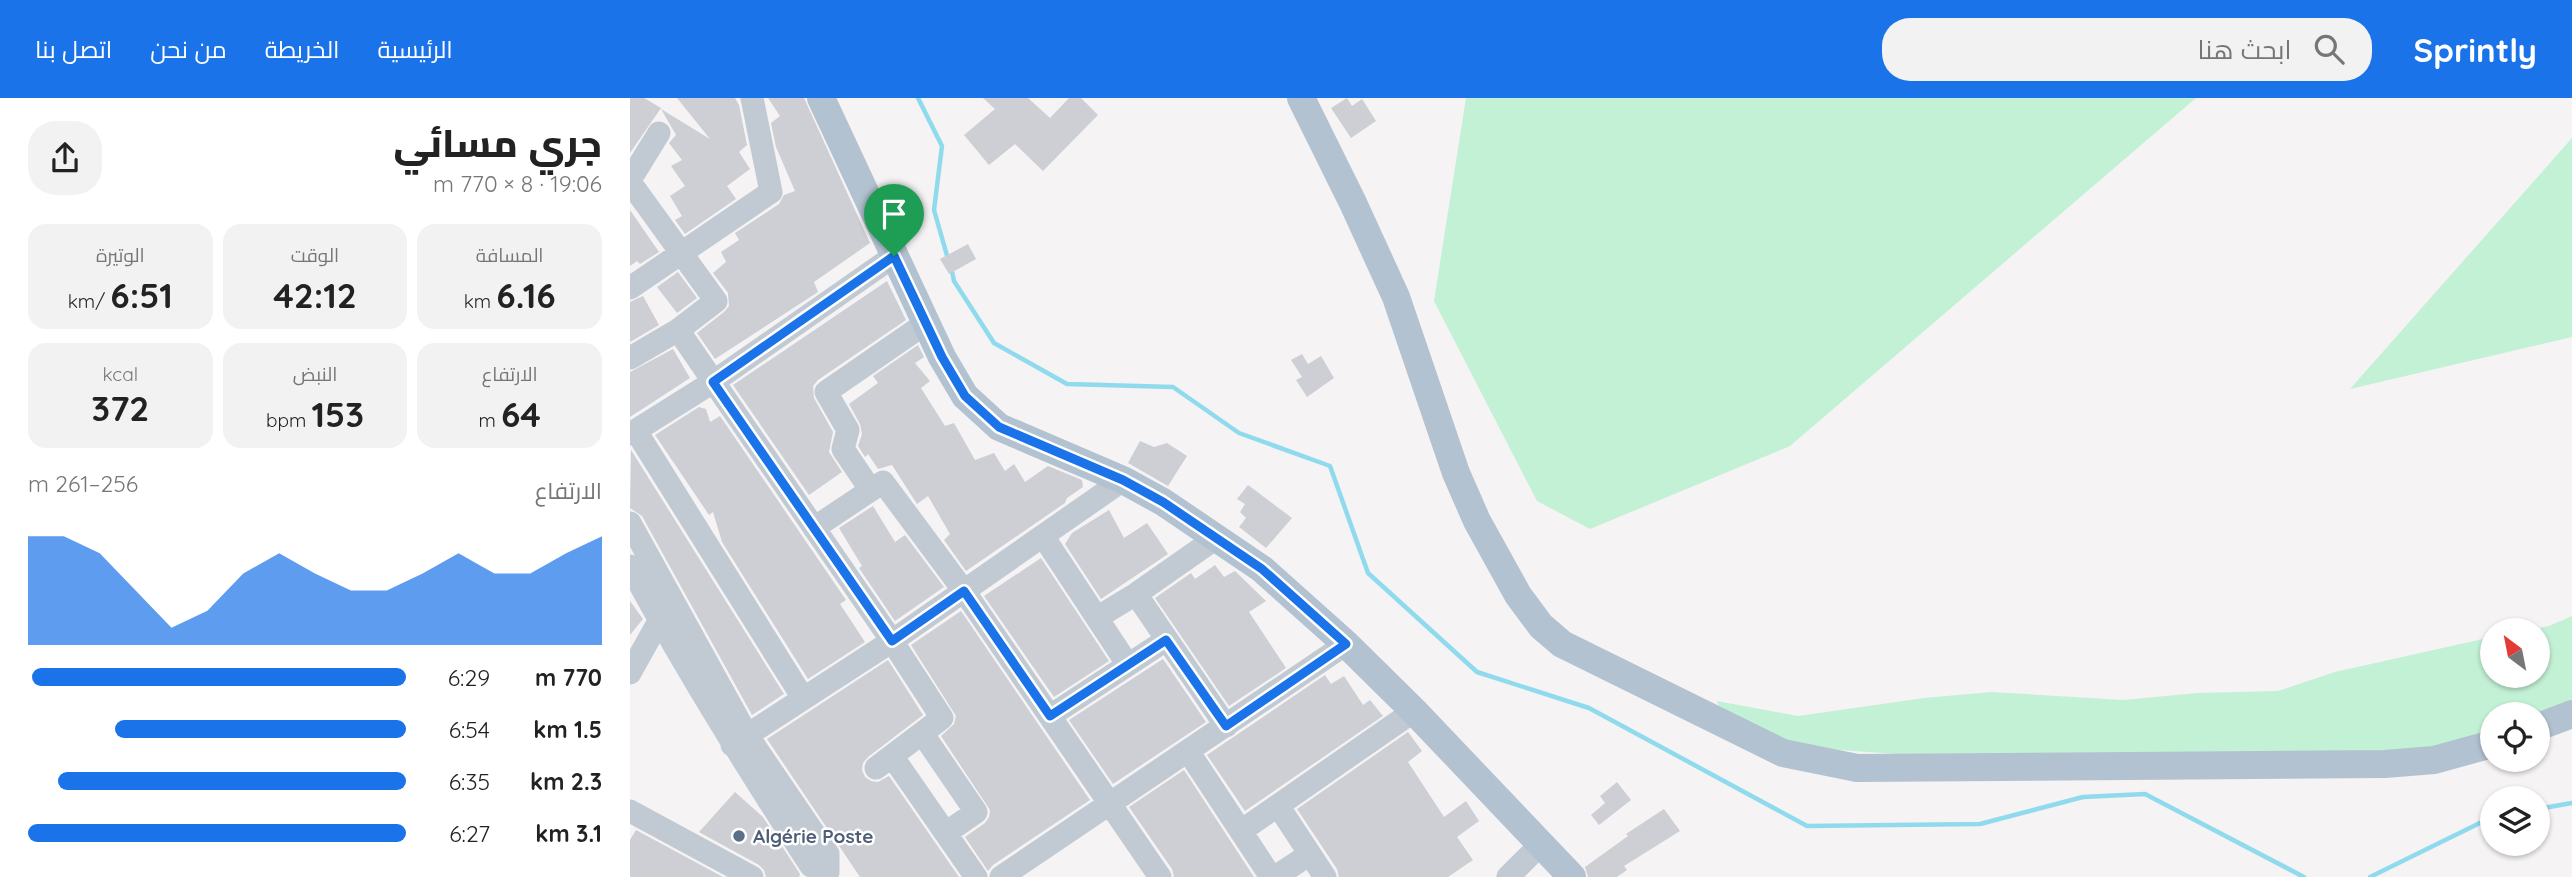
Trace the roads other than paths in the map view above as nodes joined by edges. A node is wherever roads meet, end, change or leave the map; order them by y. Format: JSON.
{"nodes":[{"id":1,"x":751,"y":98,"type":"edge"},
{"id":2,"x":821,"y":98,"type":"edge"},
{"id":3,"x":1301,"y":98,"type":"edge"},
{"id":4,"x":659,"y":133,"type":"dead end"},
{"id":5,"x":630,"y":180,"type":"edge"},
{"id":6,"x":630,"y":186,"type":"edge"},
{"id":7,"x":682,"y":254,"type":"junction"},
{"id":8,"x":894,"y":256,"type":"junction"},
{"id":9,"x":630,"y":288,"type":"edge"},
{"id":10,"x":926,"y":323,"type":"junction"},
{"id":11,"x":678,"y":330,"type":"junction"},
{"id":12,"x":630,"y":358,"type":"edge"},
{"id":13,"x":713,"y":382,"type":"junction"},
{"id":14,"x":633,"y":432,"type":"edge"},
{"id":15,"x":1123,"y":480,"type":"junction"},
{"id":16,"x":870,"y":489,"type":"junction"},
{"id":17,"x":630,"y":523,"type":"edge"},
{"id":18,"x":814,"y":528,"type":"junction"},
{"id":19,"x":1043,"y":536,"type":"junction"},
{"id":20,"x":1216,"y":538,"type":"junction"},
{"id":21,"x":630,"y":566,"type":"edge"},
{"id":22,"x":964,"y":591,"type":"junction"},
{"id":23,"x":1136,"y":594,"type":"junction"},
{"id":24,"x":1098,"y":617,"type":"junction"},
{"id":25,"x":659,"y":621,"type":"junction"},
{"id":26,"x":1166,"y":640,"type":"junction"},
{"id":27,"x":892,"y":641,"type":"junction"},
{"id":28,"x":1346,"y":644,"type":"junction"},
{"id":29,"x":1128,"y":665,"type":"junction"},
{"id":30,"x":630,"y":674,"type":"edge"},
{"id":31,"x":803,"y":698,"type":"junction"},
{"id":32,"x":1414,"y":711,"type":"junction"},
{"id":33,"x":2572,"y":714,"type":"edge"},
{"id":34,"x":1050,"y":716,"type":"junction"},
{"id":35,"x":2550,"y":722,"type":"edge"},
{"id":36,"x":1226,"y":726,"type":"junction"},
{"id":37,"x":922,"y":733,"type":"junction"},
{"id":38,"x":739,"y":740,"type":"junction"},
{"id":39,"x":2480,"y":747,"type":"edge"},
{"id":40,"x":1188,"y":751,"type":"junction"},
{"id":41,"x":1110,"y":804,"type":"junction"},
{"id":42,"x":1279,"y":807,"type":"junction"},
{"id":43,"x":630,"y":811,"type":"edge"},
{"id":44,"x":1241,"y":831,"type":"junction"},
{"id":45,"x":946,"y":834,"type":"junction"},
{"id":46,"x":1542,"y":843,"type":"junction"},
{"id":47,"x":1310,"y":854,"type":"junction"},
{"id":48,"x":831,"y":870,"type":"edge"},
{"id":49,"x":752,"y":877,"type":"edge"},
{"id":50,"x":976,"y":877,"type":"edge"},
{"id":51,"x":1001,"y":877,"type":"edge"},
{"id":52,"x":1160,"y":877,"type":"edge"},
{"id":53,"x":1273,"y":877,"type":"edge"},
{"id":54,"x":1325,"y":877,"type":"edge"},
{"id":55,"x":1508,"y":877,"type":"edge"},
{"id":56,"x":1572,"y":877,"type":"edge"}],
"edges":[{"from":1,"to":7,"type":"street"},
{"from":2,"to":8,"type":"main road"},
{"from":3,"to":39,"type":"main road"},
{"from":4,"to":5,"type":"street"},
{"from":6,"to":7,"type":"street"},
{"from":7,"to":9,"type":"street"},
{"from":7,"to":11,"type":"street"},
{"from":8,"to":10,"type":"main road"},
{"from":8,"to":13,"type":"street"},
{"from":10,"to":15,"type":"main road"},
{"from":10,"to":16,"type":"street"},
{"from":11,"to":12,"type":"street"},
{"from":11,"to":13,"type":"street"},
{"from":13,"to":14,"type":"street"},
{"from":13,"to":18,"type":"street"},
{"from":14,"to":31,"type":"street"},
{"from":15,"to":19,"type":"street"},
{"from":15,"to":20,"type":"main road"},
{"from":16,"to":18,"type":"street"},
{"from":16,"to":22,"type":"street"},
{"from":17,"to":38,"type":"street"},
{"from":18,"to":27,"type":"street"},
{"from":19,"to":22,"type":"street"},
{"from":19,"to":24,"type":"street"},
{"from":20,"to":23,"type":"street"},
{"from":20,"to":28,"type":"main road"},
{"from":21,"to":25,"type":"street"},
{"from":22,"to":27,"type":"street"},
{"from":22,"to":34,"type":"street"},
{"from":23,"to":24,"type":"street"},
{"from":23,"to":26,"type":"street"},
{"from":24,"to":29,"type":"street"},
{"from":25,"to":30,"type":"street"},
{"from":25,"to":38,"type":"street"},
{"from":26,"to":29,"type":"street"},
{"from":26,"to":36,"type":"street"},
{"from":27,"to":31,"type":"street"},
{"from":27,"to":37,"type":"street"},
{"from":28,"to":32,"type":"main road"},
{"from":28,"to":36,"type":"street"},
{"from":29,"to":34,"type":"street"},
{"from":31,"to":38,"type":"street"},
{"from":32,"to":42,"type":"street"},
{"from":32,"to":46,"type":"main road"},
{"from":33,"to":35,"type":"main road"},
{"from":34,"to":41,"type":"street"},
{"from":36,"to":40,"type":"street"},
{"from":37,"to":45,"type":"street"},
{"from":37,"to":45,"type":"street"},
{"from":38,"to":48,"type":"street"},
{"from":40,"to":41,"type":"street"},
{"from":40,"to":44,"type":"street"},
{"from":41,"to":51,"type":"street"},
{"from":41,"to":52,"type":"street"},
{"from":42,"to":44,"type":"street"},
{"from":42,"to":47,"type":"street"},
{"from":43,"to":49,"type":"street"},
{"from":44,"to":53,"type":"street"},
{"from":45,"to":50,"type":"street"},
{"from":46,"to":55,"type":"street"},
{"from":46,"to":56,"type":"main road"},
{"from":47,"to":53,"type":"street"},
{"from":47,"to":54,"type":"street"}]}
